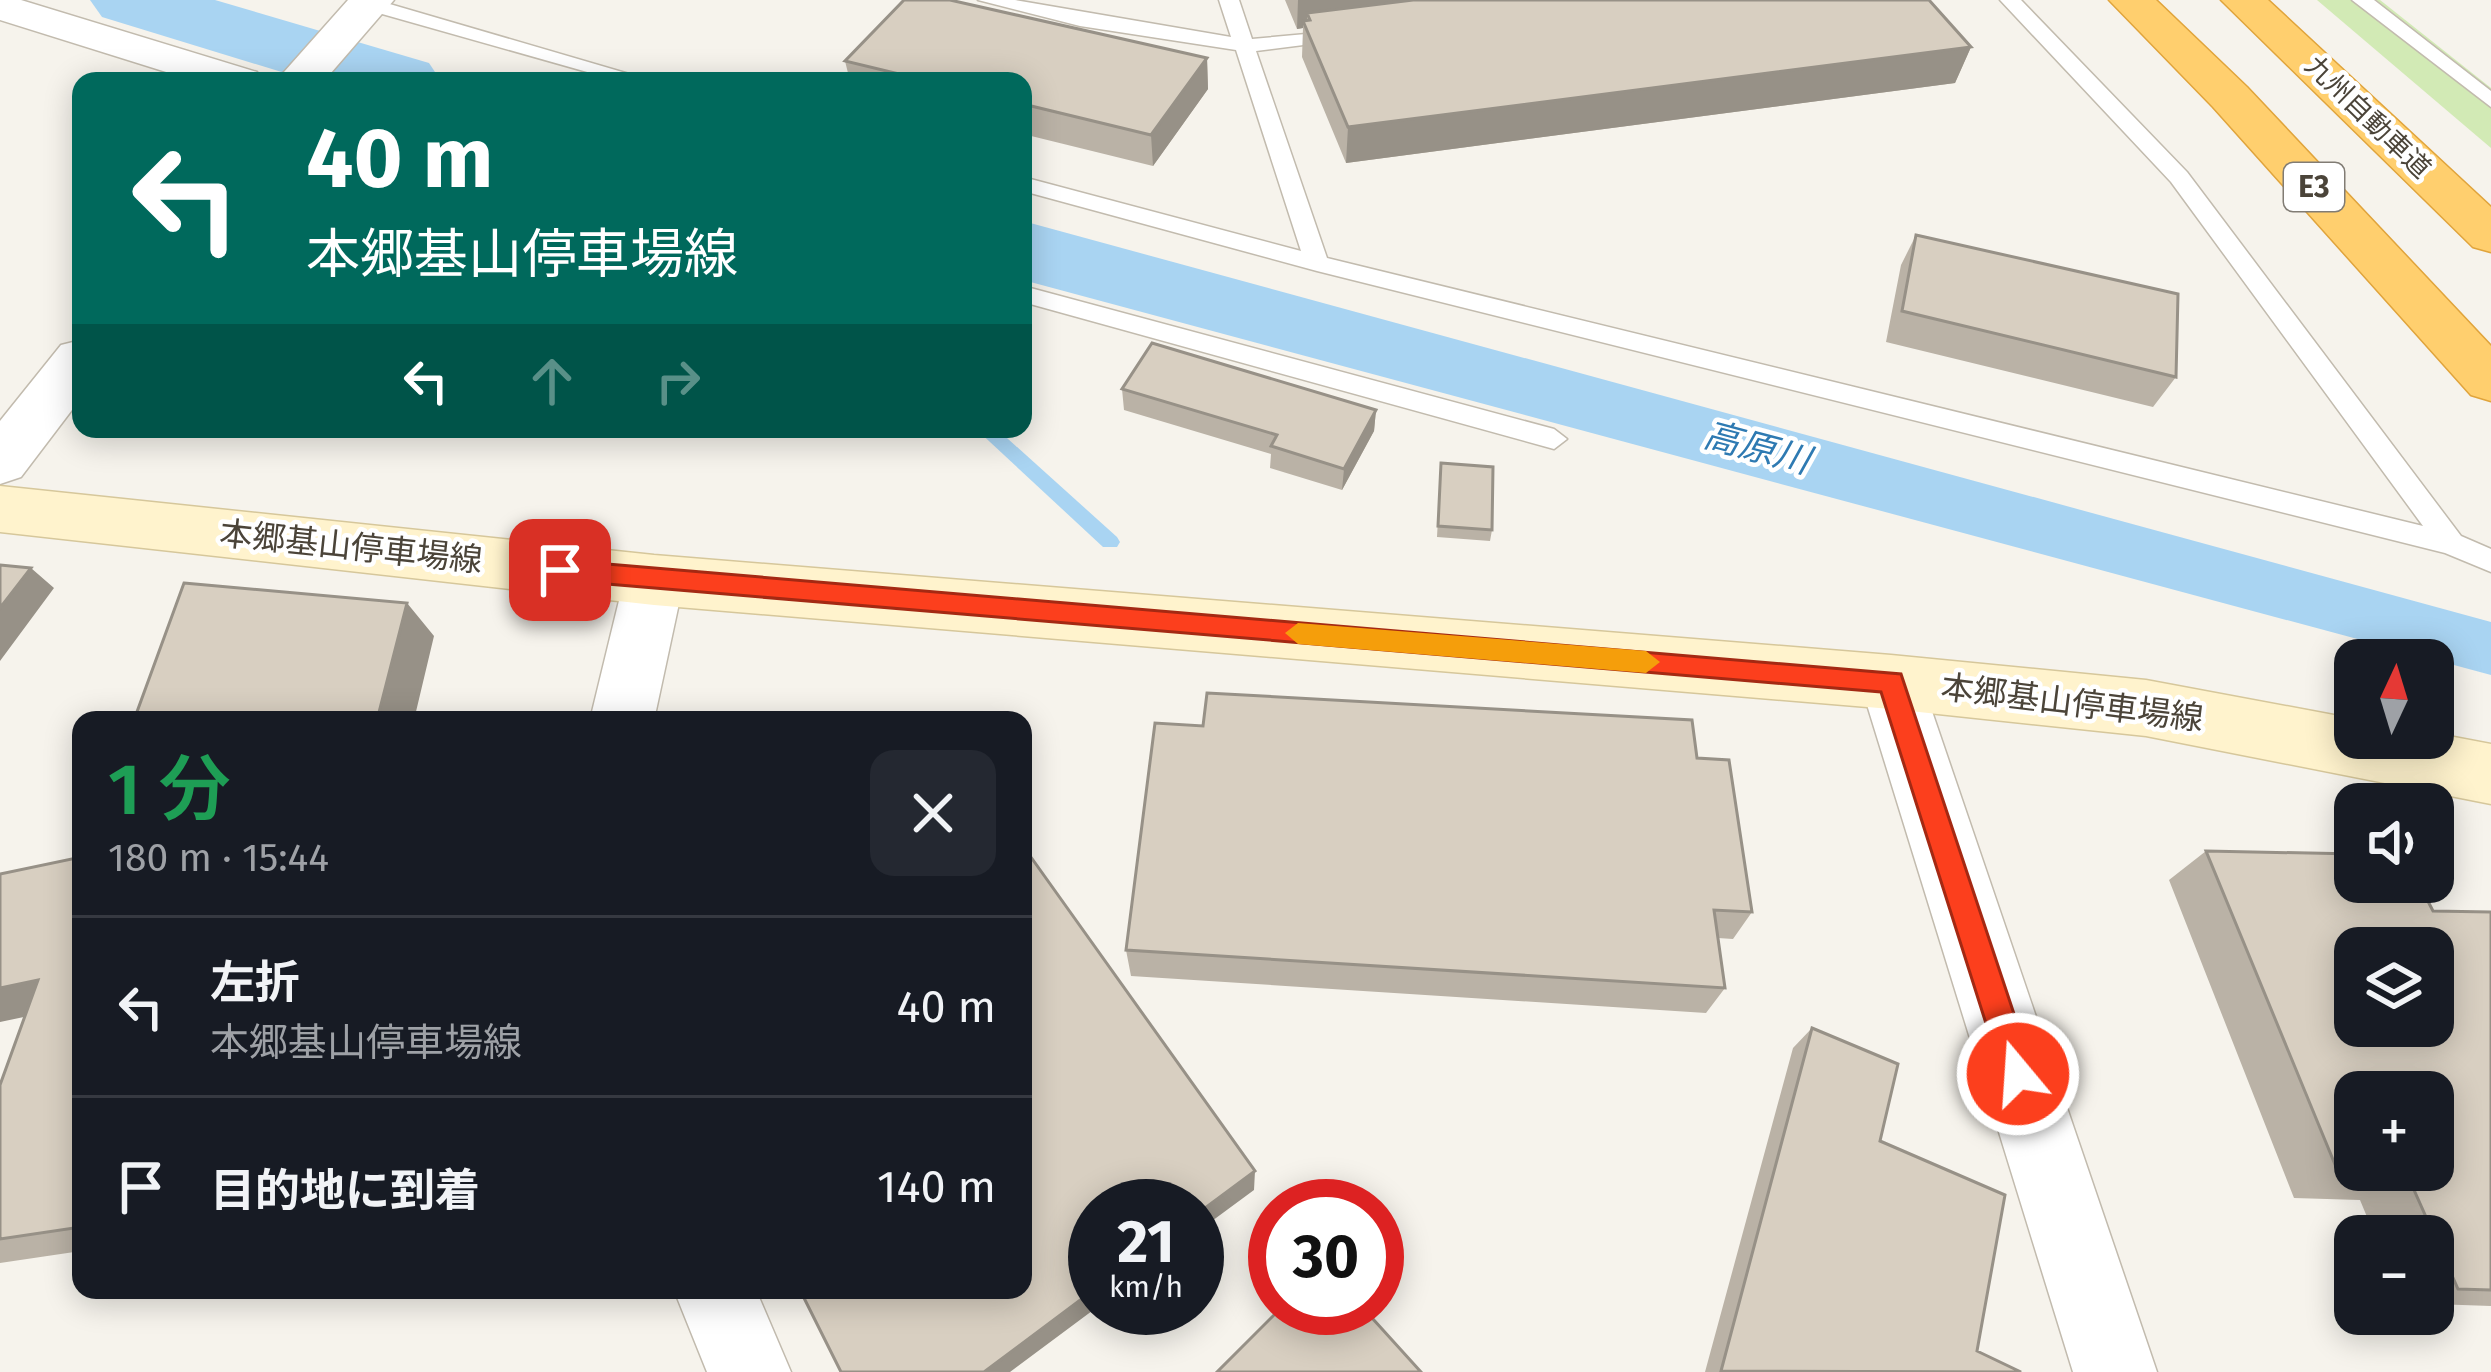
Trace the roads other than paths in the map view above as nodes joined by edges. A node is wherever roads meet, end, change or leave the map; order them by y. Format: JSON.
{"nodes":[{"id":1,"x":988,"y":0,"type":"edge"},
{"id":2,"x":1229,"y":0,"type":"edge"},
{"id":3,"x":2010,"y":0,"type":"edge"},
{"id":4,"x":2131,"y":0,"type":"edge"},
{"id":5,"x":2243,"y":0,"type":"edge"},
{"id":6,"x":2362,"y":0,"type":"edge"},
{"id":7,"x":361,"y":6,"type":"edge"},
{"id":8,"x":6,"y":15,"type":"edge"},
{"id":9,"x":1361,"y":32,"type":"edge"},
{"id":10,"x":1248,"y":46,"type":"junction"},
{"id":11,"x":209,"y":72,"type":"edge"},
{"id":12,"x":306,"y":72,"type":"edge"},
{"id":13,"x":608,"y":72,"type":"edge"},
{"id":14,"x":2491,"y":101,"type":"edge"},
{"id":15,"x":1032,"y":186,"type":"edge"},
{"id":16,"x":2491,"y":235,"type":"edge"},
{"id":17,"x":1317,"y":263,"type":"junction"},
{"id":18,"x":1032,"y":296,"type":"edge"},
{"id":19,"x":72,"y":370,"type":"edge"},
{"id":20,"x":2491,"y":381,"type":"edge"},
{"id":21,"x":1554,"y":439,"type":"dead end"},
{"id":22,"x":0,"y":462,"type":"edge"},
{"id":23,"x":0,"y":509,"type":"edge"},
{"id":24,"x":2451,"y":544,"type":"junction"},
{"id":25,"x":2491,"y":561,"type":"edge"},
{"id":26,"x":654,"y":580,"type":"junction"},
{"id":27,"x":1892,"y":682,"type":"junction"},
{"id":28,"x":624,"y":711,"type":"edge"},
{"id":29,"x":2491,"y":774,"type":"edge"},
{"id":30,"x":720,"y":1299,"type":"edge"},
{"id":31,"x":749,"y":1372,"type":"edge"},
{"id":32,"x":2115,"y":1372,"type":"edge"}],
"edges":[{"from":1,"to":10,"type":"lane"},
{"from":2,"to":10,"type":"lane"},
{"from":3,"to":24,"type":"lane"},
{"from":4,"to":20,"type":"highway","number":"E3"},
{"from":5,"to":16,"type":"highway","name":"九州自動車道"},
{"from":6,"to":14,"type":"lane"},
{"from":7,"to":12,"type":"street"},
{"from":7,"to":13,"type":"lane"},
{"from":8,"to":11,"type":"street"},
{"from":9,"to":10,"type":"lane"},
{"from":10,"to":17,"type":"lane"},
{"from":15,"to":17,"type":"lane"},
{"from":17,"to":24,"type":"lane"},
{"from":18,"to":21,"type":"lane"},
{"from":19,"to":22,"type":"street"},
{"from":23,"to":26,"type":"main road","name":"本郷基山停車場線"},
{"from":24,"to":25,"type":"lane"},
{"from":26,"to":27,"type":"main road","name":"本郷基山停車場線"},
{"from":26,"to":28,"type":"street"},
{"from":27,"to":29,"type":"main road","name":"本郷基山停車場線"},
{"from":27,"to":32,"type":"street"},
{"from":30,"to":31,"type":"street"}]}
